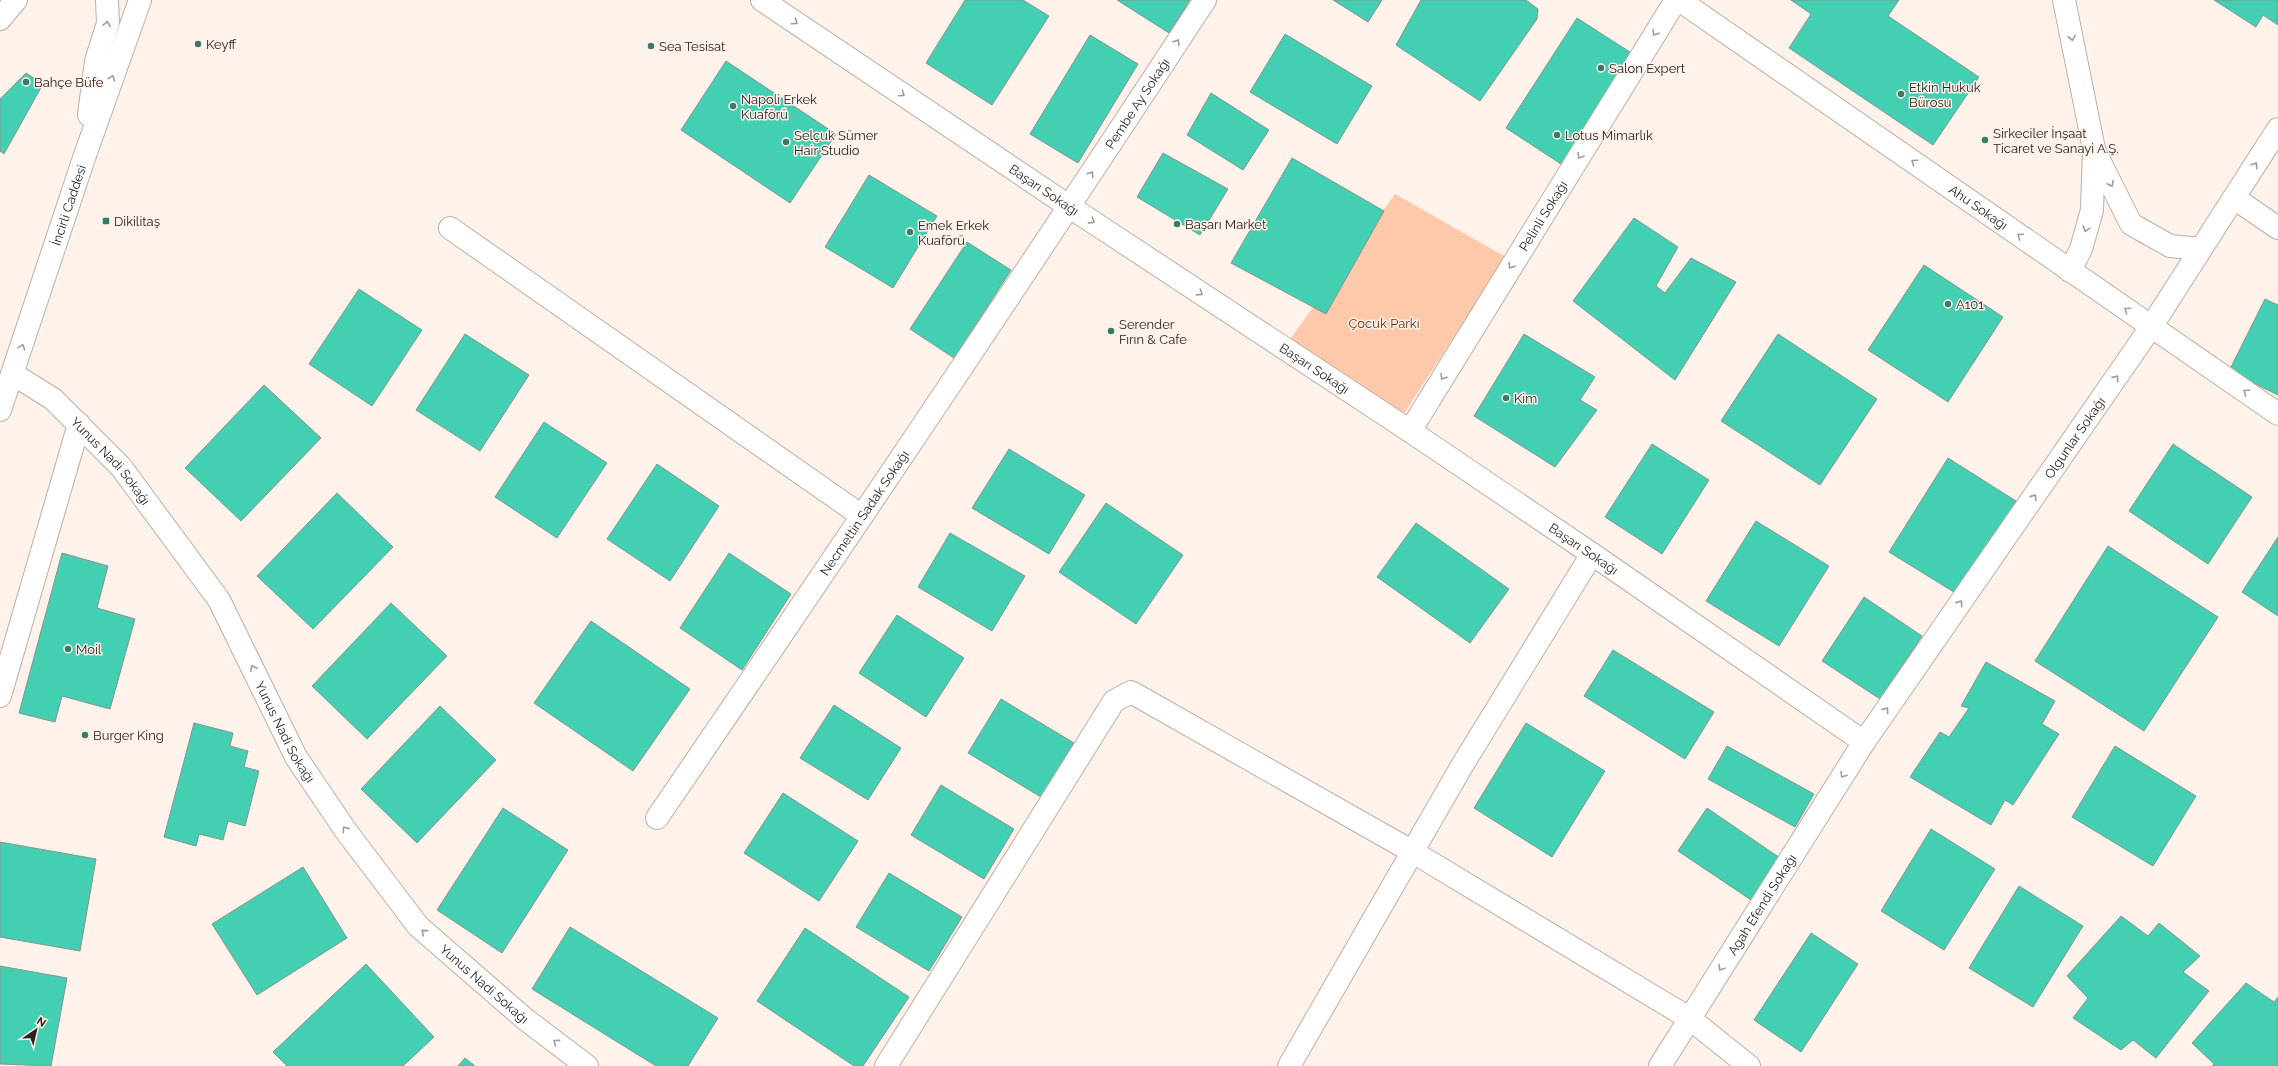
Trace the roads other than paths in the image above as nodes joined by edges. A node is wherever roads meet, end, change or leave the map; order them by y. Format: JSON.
{"nodes":[{"id":1,"x":16,"y":0,"type":"edge"},
{"id":2,"x":107,"y":0,"type":"edge"},
{"id":3,"x":140,"y":0,"type":"edge"},
{"id":4,"x":763,"y":0,"type":"edge"},
{"id":5,"x":1205,"y":0,"type":"edge"},
{"id":6,"x":1676,"y":0,"type":"edge"},
{"id":7,"x":1679,"y":0,"type":"edge"},
{"id":8,"x":2064,"y":0,"type":"edge"},
{"id":9,"x":0,"y":19,"type":"edge"},
{"id":10,"x":2278,"y":129,"type":"edge"},
{"id":11,"x":2094,"y":149,"type":"junction"},
{"id":12,"x":84,"y":158,"type":"junction"},
{"id":13,"x":2234,"y":198,"type":"junction"},
{"id":14,"x":1070,"y":207,"type":"junction"},
{"id":15,"x":450,"y":228,"type":"dead end"},
{"id":16,"x":2278,"y":228,"type":"edge"},
{"id":17,"x":2201,"y":249,"type":"junction"},
{"id":18,"x":2070,"y":271,"type":"junction"},
{"id":19,"x":2151,"y":327,"type":"junction"},
{"id":20,"x":13,"y":374,"type":"junction"},
{"id":21,"x":0,"y":410,"type":"edge"},
{"id":22,"x":2278,"y":414,"type":"edge"},
{"id":23,"x":79,"y":424,"type":"junction"},
{"id":24,"x":1410,"y":431,"type":"junction"},
{"id":25,"x":862,"y":516,"type":"junction"},
{"id":26,"x":1592,"y":554,"type":"junction"},
{"id":27,"x":0,"y":696,"type":"edge"},
{"id":28,"x":1864,"y":742,"type":"junction"},
{"id":29,"x":656,"y":818,"type":"dead end"},
{"id":30,"x":1413,"y":852,"type":"junction"},
{"id":31,"x":1689,"y":1018,"type":"junction"},
{"id":32,"x":587,"y":1066,"type":"edge"},
{"id":33,"x":886,"y":1066,"type":"edge"},
{"id":34,"x":1289,"y":1066,"type":"edge"},
{"id":35,"x":1660,"y":1066,"type":"edge"},
{"id":36,"x":1749,"y":1066,"type":"edge"}],
"edges":[{"from":1,"to":9,"type":"street"},
{"from":12,"to":2,"type":"street","one_way":true},
{"from":12,"to":3,"type":"street","name":"İncirli Caddesi","one_way":true},
{"from":4,"to":14,"type":"street","name":"Başarı Sokağı","one_way":true},
{"from":14,"to":5,"type":"street","name":"Pembe Ay Sokağı","one_way":true},
{"from":6,"to":24,"type":"street","name":"Pelinli Sokağı","one_way":true},
{"from":18,"to":7,"type":"street","name":"Ahu Sokağı","one_way":true},
{"from":8,"to":11,"type":"street","one_way":true},
{"from":13,"to":10,"type":"street","name":"Olgunlar Sokağı","one_way":true},
{"from":11,"to":17,"type":"street","one_way":true},
{"from":11,"to":18,"type":"street","one_way":true},
{"from":20,"to":12,"type":"street","name":"İncirli Caddesi","one_way":true},
{"from":13,"to":16,"type":"street"},
{"from":13,"to":17,"type":"street","name":"Olgunlar Sokağı"},
{"from":14,"to":24,"type":"street","name":"Başarı Sokağı","one_way":true},
{"from":14,"to":25,"type":"street","name":"Necmettin Sadak Sokağı"},
{"from":15,"to":25,"type":"street"},
{"from":17,"to":19,"type":"street","name":"Olgunlar Sokağı"},
{"from":19,"to":18,"type":"street","name":"Ahu Sokağı","one_way":true},
{"from":22,"to":19,"type":"street","name":"Ahu Sokağı","one_way":true},
{"from":28,"to":19,"type":"street","name":"Olgunlar Sokağı","one_way":true},
{"from":20,"to":21,"type":"street","name":"İncirli Caddesi"},
{"from":20,"to":23,"type":"street","name":"Yunus Nadi Sokağı"},
{"from":23,"to":27,"type":"street"},
{"from":32,"to":23,"type":"street","name":"Yunus Nadi Sokağı","one_way":true},
{"from":24,"to":26,"type":"street","name":"Başarı Sokağı"},
{"from":25,"to":29,"type":"street","name":"Necmettin Sadak Sokağı"},
{"from":26,"to":28,"type":"street","name":"Başarı Sokağı"},
{"from":26,"to":30,"type":"street"},
{"from":28,"to":31,"type":"street","name":"Agah Efendi Sokağı","one_way":true},
{"from":30,"to":31,"type":"street"},
{"from":30,"to":33,"type":"street"},
{"from":30,"to":34,"type":"street"},
{"from":31,"to":35,"type":"street","name":"Agah Efendi Sokağı"},
{"from":31,"to":36,"type":"street"}]}
